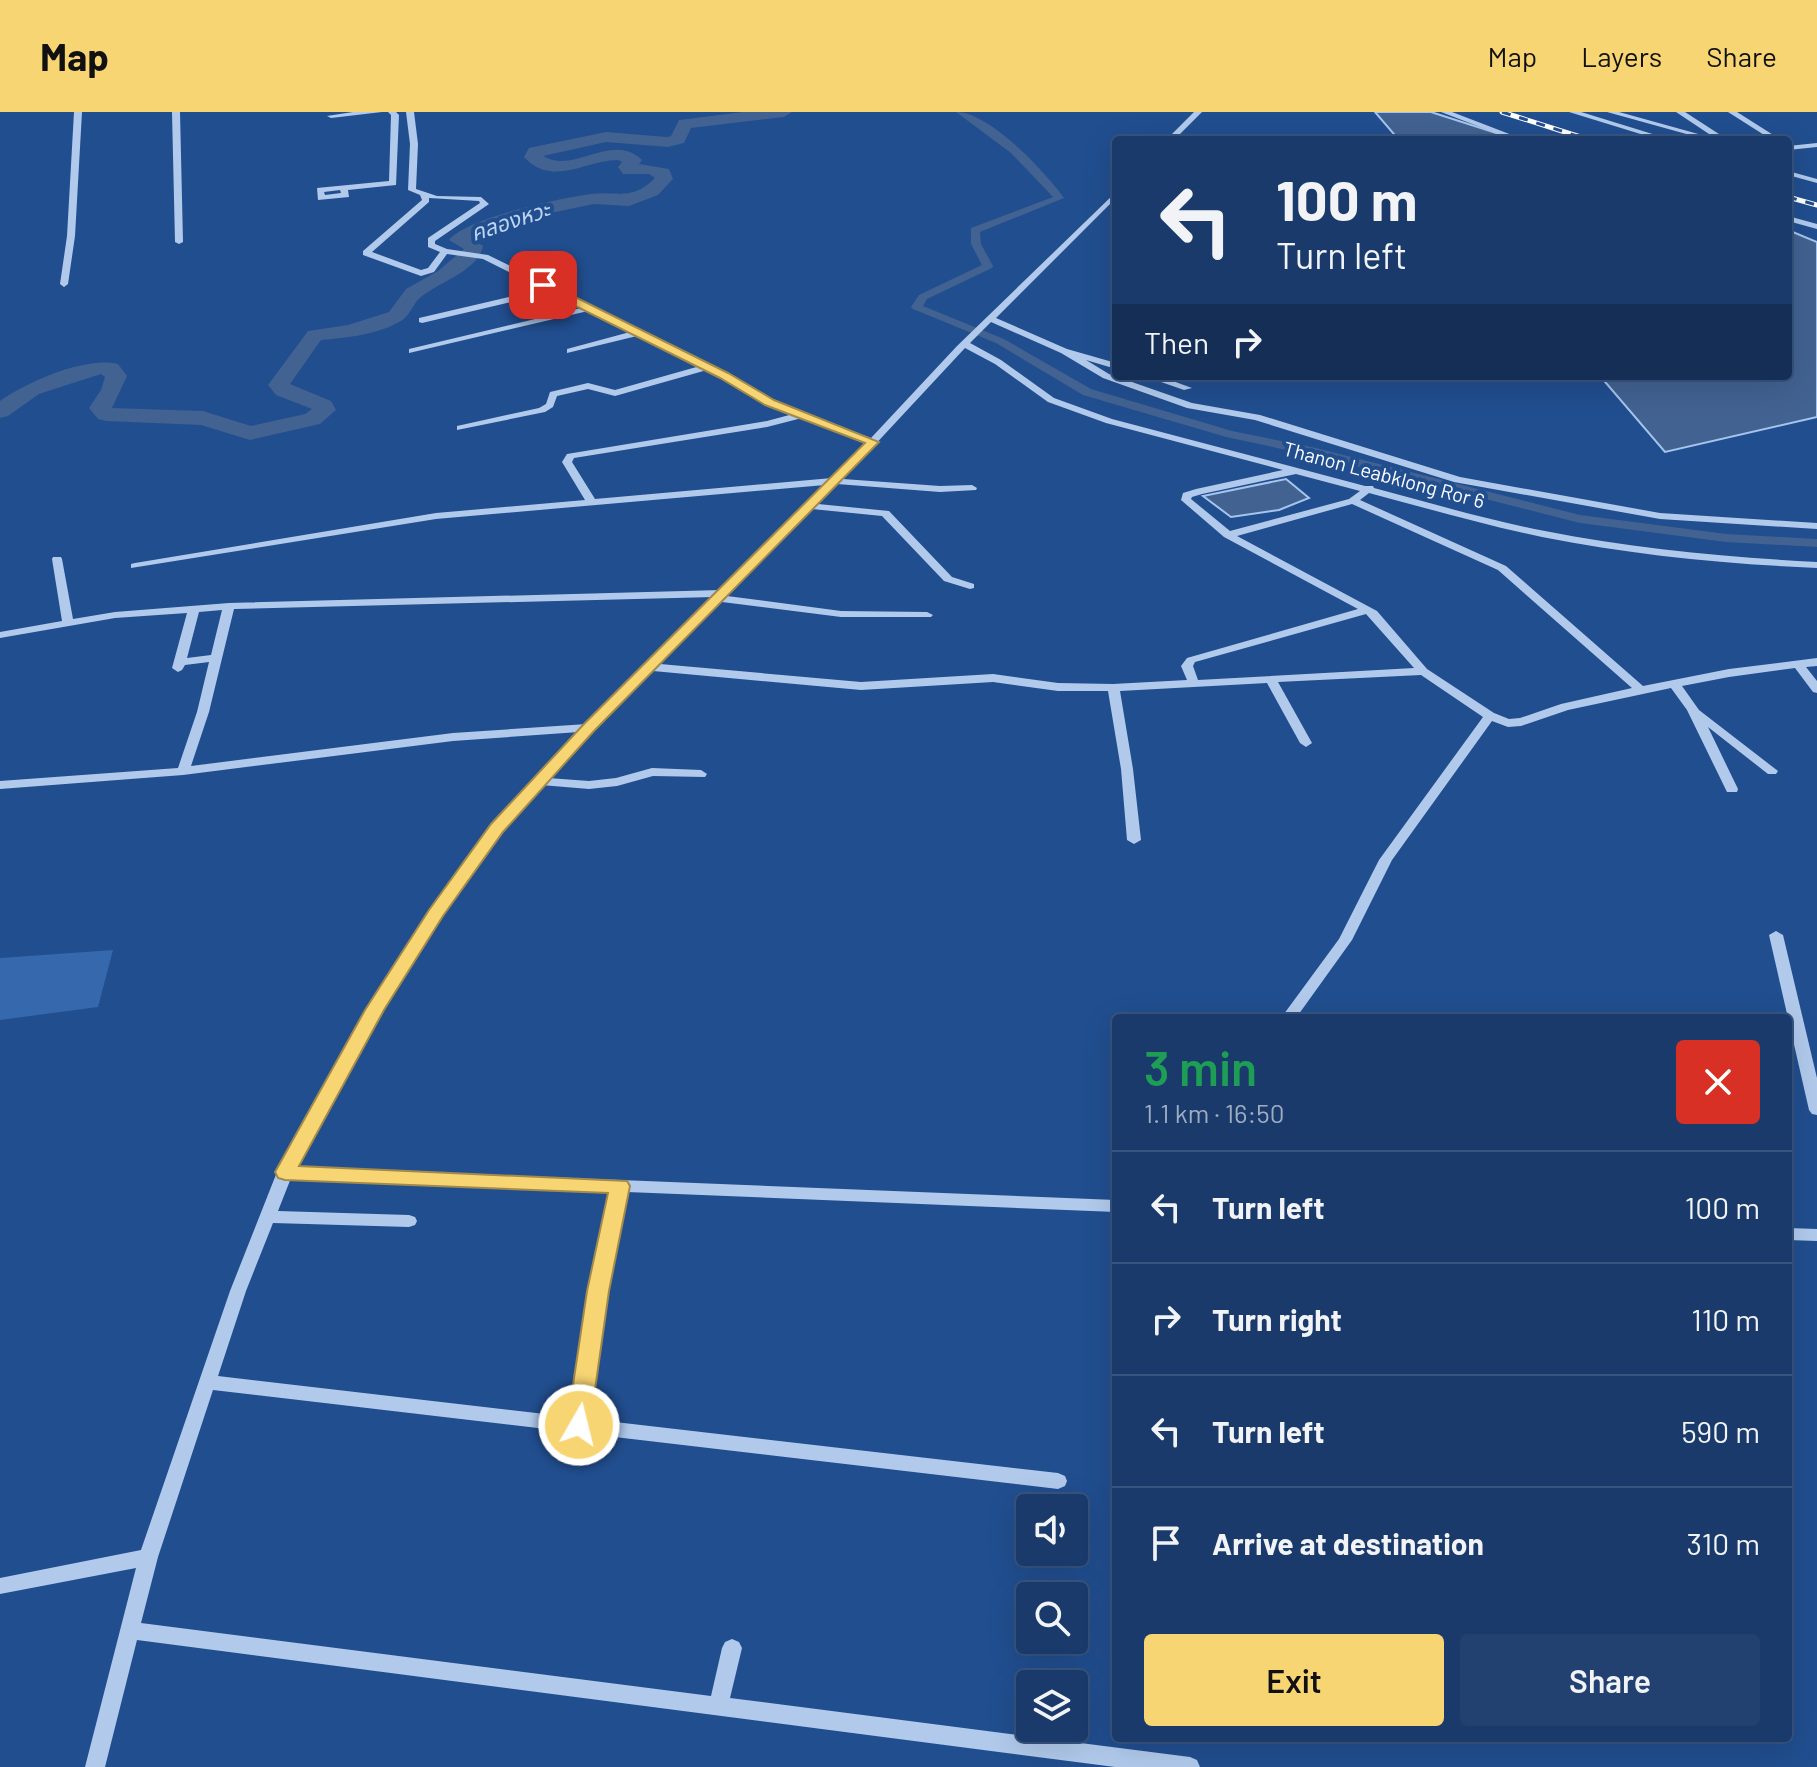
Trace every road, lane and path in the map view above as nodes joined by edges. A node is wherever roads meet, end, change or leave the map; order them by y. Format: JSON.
{"nodes":[{"id":1,"x":78,"y":112,"type":"edge"},
{"id":2,"x":176,"y":112,"type":"edge"},
{"id":3,"x":378,"y":112,"type":"edge"},
{"id":4,"x":392,"y":112,"type":"edge"},
{"id":5,"x":410,"y":112,"type":"edge"},
{"id":6,"x":1198,"y":112,"type":"edge"},
{"id":7,"x":1445,"y":112,"type":"edge"},
{"id":8,"x":1573,"y":112,"type":"edge"},
{"id":9,"x":1611,"y":112,"type":"edge"},
{"id":10,"x":1680,"y":112,"type":"edge"},
{"id":11,"x":1732,"y":112,"type":"edge"},
{"id":12,"x":331,"y":116,"type":"dead end"},
{"id":13,"x":1174,"y":136,"type":"edge"},
{"id":14,"x":1510,"y":136,"type":"edge"},
{"id":15,"x":1654,"y":136,"type":"edge"},
{"id":16,"x":1701,"y":136,"type":"edge"},
{"id":17,"x":1719,"y":136,"type":"edge"},
{"id":18,"x":1771,"y":136,"type":"edge"},
{"id":19,"x":1817,"y":145,"type":"edge"},
{"id":20,"x":1792,"y":147,"type":"edge"},
{"id":21,"x":1792,"y":174,"type":"edge"},
{"id":22,"x":393,"y":175,"type":"junction"},
{"id":23,"x":356,"y":178,"type":"dead end"},
{"id":24,"x":1817,"y":181,"type":"edge"},
{"id":25,"x":343,"y":187,"type":"dead end"},
{"id":26,"x":424,"y":196,"type":"junction"},
{"id":27,"x":1112,"y":198,"type":"edge"},
{"id":28,"x":1101,"y":209,"type":"junction"},
{"id":29,"x":1112,"y":210,"type":"edge"},
{"id":30,"x":1792,"y":219,"type":"edge"},
{"id":31,"x":1817,"y":227,"type":"edge"},
{"id":32,"x":179,"y":242,"type":"dead end"},
{"id":33,"x":446,"y":251,"type":"junction"},
{"id":34,"x":64,"y":284,"type":"dead end"},
{"id":35,"x":587,"y":309,"type":"junction"},
{"id":36,"x":567,"y":314,"type":"junction"},
{"id":37,"x":991,"y":319,"type":"junction"},
{"id":38,"x":422,"y":320,"type":"dead end"},
{"id":39,"x":637,"y":333,"type":"junction"},
{"id":40,"x":965,"y":344,"type":"junction"},
{"id":41,"x":412,"y":351,"type":"dead end"},
{"id":42,"x":570,"y":351,"type":"dead end"},
{"id":43,"x":1064,"y":351,"type":"junction"},
{"id":44,"x":1112,"y":365,"type":"edge"},
{"id":45,"x":708,"y":367,"type":"junction"},
{"id":46,"x":1112,"y":378,"type":"edge"},
{"id":47,"x":1117,"y":380,"type":"edge"},
{"id":48,"x":1162,"y":380,"type":"edge"},
{"id":49,"x":1187,"y":388,"type":"dead end"},
{"id":50,"x":802,"y":415,"type":"junction"},
{"id":51,"x":460,"y":428,"type":"dead end"},
{"id":52,"x":873,"y":442,"type":"junction"},
{"id":53,"x":1299,"y":470,"type":"junction"},
{"id":54,"x":833,"y":481,"type":"junction"},
{"id":55,"x":972,"y":488,"type":"dead end"},
{"id":56,"x":1369,"y":488,"type":"junction"},
{"id":57,"x":1353,"y":501,"type":"junction"},
{"id":58,"x":592,"y":502,"type":"junction"},
{"id":59,"x":809,"y":506,"type":"junction"},
{"id":60,"x":1817,"y":526,"type":"edge"},
{"id":61,"x":1228,"y":535,"type":"junction"},
{"id":62,"x":57,"y":559,"type":"dead end"},
{"id":63,"x":1817,"y":565,"type":"edge"},
{"id":64,"x":135,"y":566,"type":"dead end"},
{"id":65,"x":970,"y":586,"type":"dead end"},
{"id":66,"x":721,"y":596,"type":"junction"},
{"id":67,"x":229,"y":606,"type":"junction"},
{"id":68,"x":194,"y":608,"type":"junction"},
{"id":69,"x":1368,"y":610,"type":"junction"},
{"id":70,"x":927,"y":615,"type":"dead end"},
{"id":71,"x":68,"y":623,"type":"junction"},
{"id":72,"x":0,"y":635,"type":"edge"},
{"id":73,"x":216,"y":658,"type":"junction"},
{"id":74,"x":1817,"y":662,"type":"edge"},
{"id":75,"x":1798,"y":664,"type":"junction"},
{"id":76,"x":649,"y":667,"type":"junction"},
{"id":77,"x":1423,"y":671,"type":"junction"},
{"id":78,"x":1271,"y":680,"type":"junction"},
{"id":79,"x":1674,"y":683,"type":"junction"},
{"id":80,"x":1194,"y":684,"type":"junction"},
{"id":81,"x":1113,"y":688,"type":"junction"},
{"id":82,"x":1817,"y":689,"type":"edge"},
{"id":83,"x":1641,"y":690,"type":"junction"},
{"id":84,"x":1693,"y":710,"type":"junction"},
{"id":85,"x":1490,"y":716,"type":"junction"},
{"id":86,"x":588,"y":728,"type":"junction"},
{"id":87,"x":1306,"y":743,"type":"dead end"},
{"id":88,"x":183,"y":771,"type":"junction"},
{"id":89,"x":1772,"y":771,"type":"dead end"},
{"id":90,"x":701,"y":774,"type":"dead end"},
{"id":91,"x":538,"y":781,"type":"junction"},
{"id":92,"x":0,"y":785,"type":"edge"},
{"id":93,"x":1732,"y":789,"type":"dead end"},
{"id":94,"x":1134,"y":840,"type":"dead end"},
{"id":95,"x":1776,"y":935,"type":"dead end"},
{"id":96,"x":1291,"y":1014,"type":"edge"},
{"id":97,"x":1817,"y":1110,"type":"edge"},
{"id":98,"x":285,"y":1172,"type":"junction"},
{"id":99,"x":620,"y":1186,"type":"junction"},
{"id":100,"x":1112,"y":1203,"type":"edge"},
{"id":101,"x":267,"y":1217,"type":"junction"},
{"id":102,"x":409,"y":1221,"type":"dead end"},
{"id":103,"x":1792,"y":1234,"type":"edge"},
{"id":104,"x":1817,"y":1235,"type":"edge"},
{"id":105,"x":207,"y":1382,"type":"junction"},
{"id":106,"x":579,"y":1425,"type":"junction"},
{"id":107,"x":1058,"y":1481,"type":"dead end"},
{"id":108,"x":148,"y":1557,"type":"junction"},
{"id":109,"x":0,"y":1586,"type":"edge"},
{"id":110,"x":129,"y":1630,"type":"junction"},
{"id":111,"x":732,"y":1648,"type":"dead end"},
{"id":112,"x":718,"y":1707,"type":"junction"},
{"id":113,"x":1092,"y":1762,"type":"edge"},
{"id":114,"x":95,"y":1767,"type":"edge"},
{"id":115,"x":1190,"y":1767,"type":"edge"}],
"edges":[{"from":1,"to":34,"type":"street"},
{"from":2,"to":32,"type":"street"},
{"from":3,"to":12,"type":"street"},
{"from":4,"to":22,"type":"street"},
{"from":5,"to":26,"type":"street"},
{"from":6,"to":13,"type":"street"},
{"from":7,"to":14,"type":"street"},
{"from":8,"to":15,"type":"street"},
{"from":9,"to":16,"type":"street"},
{"from":10,"to":17,"type":"street"},
{"from":11,"to":18,"type":"street"},
{"from":19,"to":20,"type":"street"},
{"from":21,"to":24,"type":"street"},
{"from":22,"to":23,"type":"street"},
{"from":22,"to":25,"type":"street"},
{"from":26,"to":33,"type":"street"},
{"from":26,"to":33,"type":"street"},
{"from":27,"to":28,"type":"street"},
{"from":28,"to":29,"type":"street"},
{"from":28,"to":37,"type":"street"},
{"from":30,"to":31,"type":"street"},
{"from":33,"to":35,"type":"street"},
{"from":35,"to":36,"type":"street"},
{"from":35,"to":39,"type":"street"},
{"from":36,"to":38,"type":"street"},
{"from":36,"to":41,"type":"street"},
{"from":37,"to":40,"type":"street"},
{"from":37,"to":43,"type":"street"},
{"from":39,"to":42,"type":"street"},
{"from":39,"to":45,"type":"street"},
{"from":40,"to":52,"type":"street"},
{"from":40,"to":53,"type":"street","name":"Thanon Leabklong Ror 6"},
{"from":43,"to":44,"type":"street"},
{"from":43,"to":46,"type":"street"},
{"from":45,"to":50,"type":"street"},
{"from":45,"to":51,"type":"street"},
{"from":47,"to":60,"type":"street"},
{"from":48,"to":49,"type":"street"},
{"from":50,"to":52,"type":"street"},
{"from":50,"to":58,"type":"street"},
{"from":52,"to":54,"type":"street"},
{"from":53,"to":56,"type":"street","name":"Thanon Leabklong Ror 6"},
{"from":53,"to":61,"type":"street"},
{"from":54,"to":55,"type":"street"},
{"from":54,"to":58,"type":"street"},
{"from":54,"to":59,"type":"street"},
{"from":56,"to":57,"type":"street"},
{"from":56,"to":63,"type":"street","name":"Thanon Leabklong Ror 6"},
{"from":57,"to":61,"type":"street"},
{"from":57,"to":83,"type":"street"},
{"from":58,"to":64,"type":"street"},
{"from":59,"to":65,"type":"street"},
{"from":59,"to":66,"type":"street"},
{"from":61,"to":69,"type":"street"},
{"from":62,"to":71,"type":"street"},
{"from":66,"to":67,"type":"street"},
{"from":66,"to":70,"type":"street"},
{"from":66,"to":76,"type":"street"},
{"from":67,"to":68,"type":"street"},
{"from":67,"to":73,"type":"street"},
{"from":68,"to":71,"type":"street"},
{"from":68,"to":73,"type":"street"},
{"from":69,"to":77,"type":"street"},
{"from":69,"to":80,"type":"street"},
{"from":71,"to":72,"type":"street"},
{"from":73,"to":88,"type":"street"},
{"from":74,"to":75,"type":"street"},
{"from":75,"to":79,"type":"street"},
{"from":75,"to":82,"type":"street"},
{"from":76,"to":81,"type":"street"},
{"from":76,"to":86,"type":"street"},
{"from":77,"to":78,"type":"street"},
{"from":77,"to":85,"type":"street"},
{"from":78,"to":80,"type":"street"},
{"from":78,"to":87,"type":"street"},
{"from":79,"to":83,"type":"street"},
{"from":79,"to":84,"type":"street"},
{"from":80,"to":81,"type":"street"},
{"from":81,"to":94,"type":"street"},
{"from":83,"to":85,"type":"street"},
{"from":84,"to":89,"type":"street"},
{"from":84,"to":93,"type":"street"},
{"from":85,"to":96,"type":"street"},
{"from":86,"to":88,"type":"street"},
{"from":86,"to":91,"type":"street"},
{"from":88,"to":92,"type":"street"},
{"from":90,"to":91,"type":"street"},
{"from":91,"to":98,"type":"street"},
{"from":95,"to":97,"type":"street"},
{"from":98,"to":99,"type":"street"},
{"from":98,"to":101,"type":"street"},
{"from":99,"to":100,"type":"street"},
{"from":99,"to":106,"type":"street"},
{"from":101,"to":102,"type":"street"},
{"from":101,"to":105,"type":"street"},
{"from":103,"to":104,"type":"street"},
{"from":105,"to":106,"type":"street"},
{"from":105,"to":108,"type":"street"},
{"from":106,"to":107,"type":"street"},
{"from":108,"to":109,"type":"street"},
{"from":108,"to":110,"type":"street"},
{"from":110,"to":112,"type":"street"},
{"from":110,"to":114,"type":"street"},
{"from":111,"to":112,"type":"street"},
{"from":112,"to":113,"type":"street"},
{"from":113,"to":115,"type":"street"}]}
